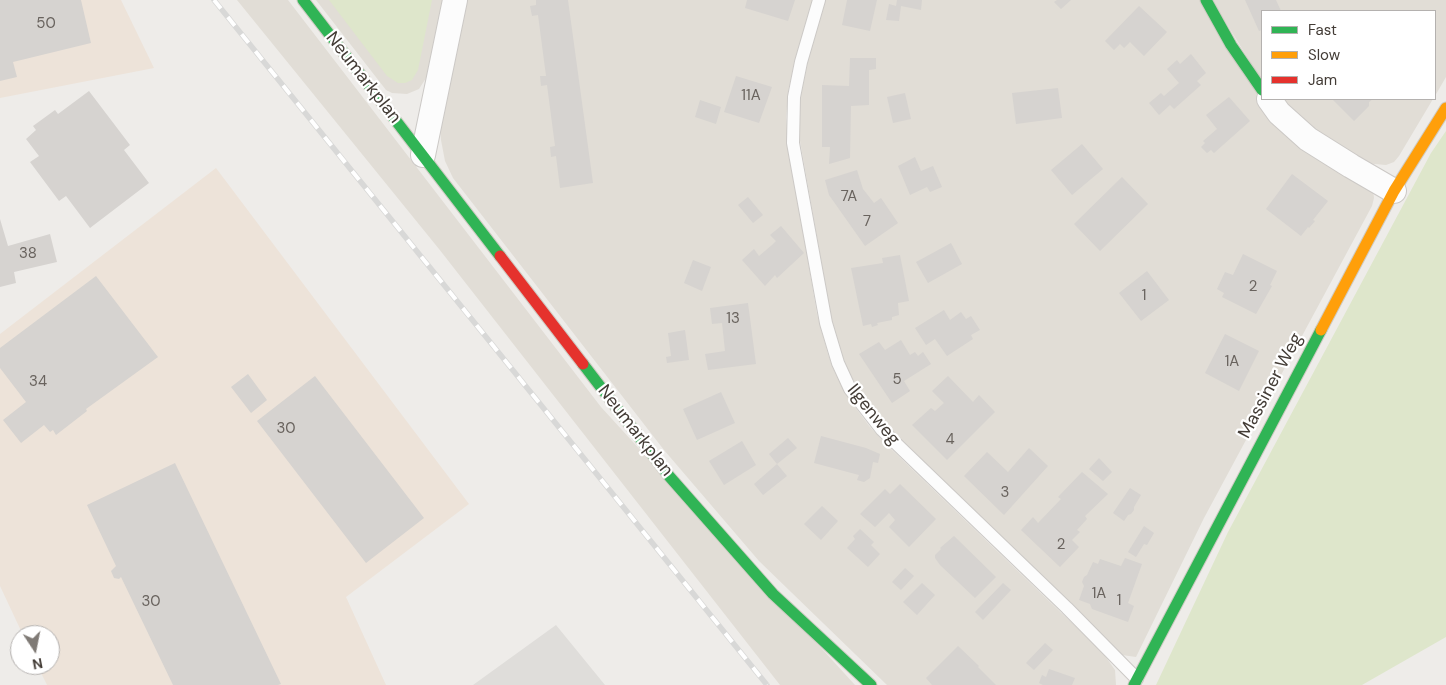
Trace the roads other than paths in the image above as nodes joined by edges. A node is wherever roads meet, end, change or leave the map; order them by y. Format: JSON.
{"nodes":[{"id":1,"x":303,"y":0,"type":"edge"},
{"id":2,"x":456,"y":0,"type":"edge"},
{"id":3,"x":819,"y":0,"type":"edge"},
{"id":4,"x":1206,"y":0,"type":"edge"},
{"id":5,"x":1261,"y":89,"type":"edge"},
{"id":6,"x":1269,"y":100,"type":"edge"},
{"id":7,"x":1446,"y":108,"type":"edge"},
{"id":8,"x":423,"y":155,"type":"junction"},
{"id":9,"x":1394,"y":191,"type":"junction"},
{"id":10,"x":1136,"y":682,"type":"edge"},
{"id":11,"x":871,"y":685,"type":"edge"}],
"edges":[{"from":1,"to":8,"type":"street","name":"Neumarkplan"},
{"from":2,"to":8,"type":"street","name":"Neumarkplan"},
{"from":3,"to":10,"type":"lane","name":"Ilgenweg"},
{"from":4,"to":5,"type":"street"},
{"from":6,"to":9,"type":"street"},
{"from":7,"to":9,"type":"street","name":"Massiner Weg"},
{"from":8,"to":11,"type":"street","name":"Neumarkplan"},
{"from":9,"to":10,"type":"street","name":"Massiner Weg"}]}
